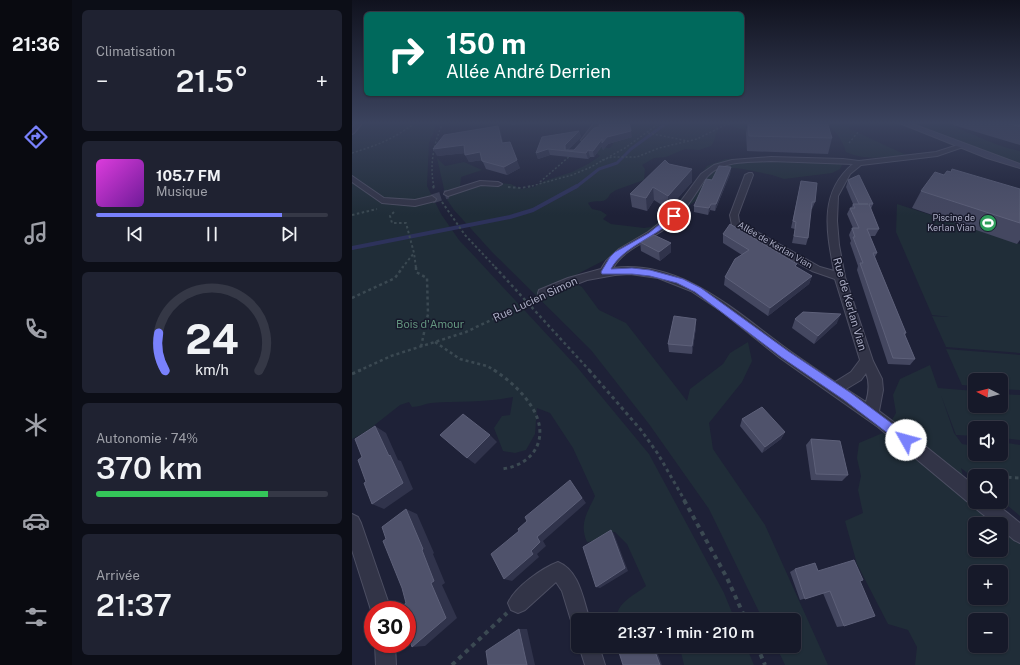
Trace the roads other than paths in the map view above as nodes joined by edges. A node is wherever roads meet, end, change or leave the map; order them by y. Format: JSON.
{"nodes":[{"id":1,"x":940,"y":153,"type":"edge"},
{"id":2,"x":974,"y":153,"type":"edge"},
{"id":3,"x":978,"y":153,"type":"edge"},
{"id":4,"x":855,"y":163,"type":"junction"},
{"id":5,"x":1020,"y":166,"type":"edge"},
{"id":6,"x":1020,"y":171,"type":"edge"},
{"id":7,"x":749,"y":175,"type":"dead end"},
{"id":8,"x":352,"y":178,"type":"edge"},
{"id":9,"x":498,"y":184,"type":"road end"},
{"id":10,"x":448,"y":194,"type":"tunnel mouth"},
{"id":11,"x":436,"y":197,"type":"tunnel mouth"},
{"id":12,"x":605,"y":272,"type":"junction"},
{"id":13,"x":840,"y":277,"type":"junction"},
{"id":14,"x":543,"y":293,"type":"road end"},
{"id":15,"x":867,"y":361,"type":"junction"},
{"id":16,"x":836,"y":388,"type":"junction"},
{"id":17,"x":871,"y":413,"type":"junction"},
{"id":18,"x":968,"y":491,"type":"edge"},
{"id":19,"x":990,"y":509,"type":"edge"},
{"id":20,"x":352,"y":523,"type":"edge"},
{"id":21,"x":1020,"y":534,"type":"edge"},
{"id":22,"x":377,"y":601,"type":"edge"},
{"id":23,"x":518,"y":603,"type":"road end"},
{"id":24,"x":578,"y":613,"type":"edge"},
{"id":25,"x":385,"y":653,"type":"edge"},
{"id":26,"x":591,"y":653,"type":"edge"},
{"id":27,"x":386,"y":665,"type":"edge"},
{"id":28,"x":595,"y":665,"type":"edge"}],
"edges":[{"from":1,"to":4,"type":"street"},
{"from":2,"to":6,"type":"main road"},
{"from":3,"to":5,"type":"main road"},
{"from":4,"to":12,"type":"street"},
{"from":4,"to":13,"type":"street","name":"Rue de Kerlan Vian"},
{"from":7,"to":13,"type":"street","name":"Allée de Kerlan Vian"},
{"from":8,"to":11,"type":"street"},
{"from":9,"to":10,"type":"street"},
{"from":12,"to":14,"type":"street","name":"Rue Lucien Simon"},
{"from":12,"to":16,"type":"street","name":"Rue Lucien Simon"},
{"from":13,"to":15,"type":"street","name":"Rue de Kerlan Vian"},
{"from":15,"to":16,"type":"street"},
{"from":15,"to":17,"type":"street","name":"Rue de Kerlan Vian"},
{"from":16,"to":17,"type":"street","name":"Rue Lucien Simon"},
{"from":17,"to":18,"type":"street","name":"Rue Lucien Simon"},
{"from":19,"to":21,"type":"street"},
{"from":20,"to":22,"type":"street"},
{"from":23,"to":24,"type":"street"},
{"from":25,"to":27,"type":"street"},
{"from":26,"to":28,"type":"street"}]}
